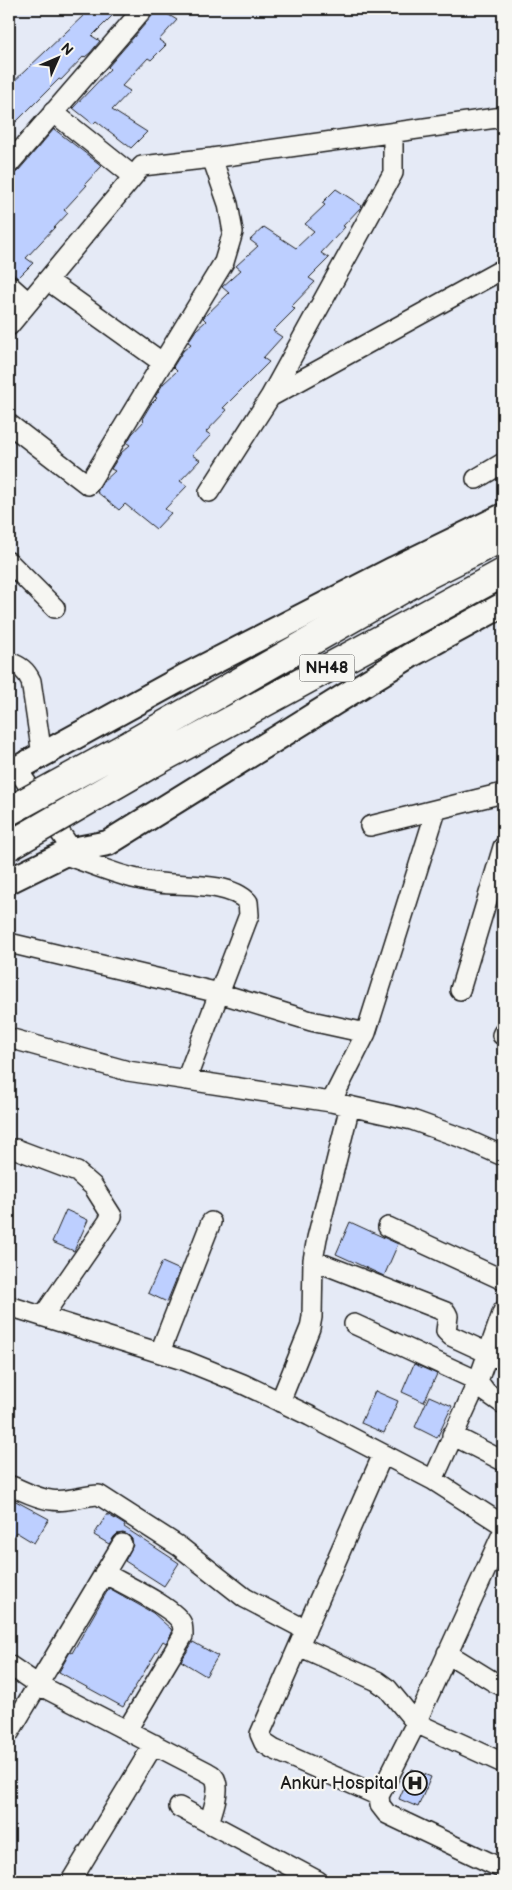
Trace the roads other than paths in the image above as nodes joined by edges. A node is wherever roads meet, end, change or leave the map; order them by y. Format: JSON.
{"nodes":[{"id":1,"x":143,"y":9,"type":"edge"},
{"id":2,"x":53,"y":112,"type":"junction"},
{"id":3,"x":503,"y":117,"type":"edge"},
{"id":4,"x":393,"y":132,"type":"junction"},
{"id":5,"x":212,"y":158,"type":"junction"},
{"id":6,"x":9,"y":164,"type":"edge"},
{"id":7,"x":133,"y":176,"type":"junction"},
{"id":8,"x":503,"y":269,"type":"edge"},
{"id":9,"x":47,"y":280,"type":"junction"},
{"id":10,"x":9,"y":285,"type":"edge"},
{"id":11,"x":28,"y":302,"type":"junction"},
{"id":12,"x":9,"y":326,"type":"edge"},
{"id":13,"x":164,"y":363,"type":"junction"},
{"id":14,"x":270,"y":397,"type":"junction"},
{"id":15,"x":9,"y":424,"type":"edge"},
{"id":16,"x":503,"y":462,"type":"edge"},
{"id":17,"x":476,"y":479,"type":"dead end"},
{"id":18,"x":209,"y":492,"type":"dead end"},
{"id":19,"x":503,"y":516,"type":"edge"},
{"id":20,"x":503,"y":537,"type":"edge"},
{"id":21,"x":9,"y":562,"type":"edge"},
{"id":22,"x":503,"y":573,"type":"edge"},
{"id":23,"x":503,"y":605,"type":"edge"},
{"id":24,"x":55,"y":608,"type":"dead end"},
{"id":25,"x":9,"y":662,"type":"edge"},
{"id":26,"x":42,"y":755,"type":"junction"},
{"id":27,"x":12,"y":770,"type":"edge"},
{"id":28,"x":503,"y":793,"type":"edge"},
{"id":29,"x":9,"y":811,"type":"edge"},
{"id":30,"x":436,"y":811,"type":"junction"},
{"id":31,"x":370,"y":826,"type":"dead end"},
{"id":32,"x":9,"y":846,"type":"edge"},
{"id":33,"x":503,"y":847,"type":"edge"},
{"id":34,"x":68,"y":852,"type":"junction"},
{"id":35,"x":9,"y":881,"type":"edge"},
{"id":36,"x":9,"y":943,"type":"edge"},
{"id":37,"x":460,"y":990,"type":"dead end"},
{"id":38,"x":219,"y":993,"type":"junction"},
{"id":39,"x":366,"y":1033,"type":"junction"},
{"id":40,"x":9,"y":1038,"type":"edge"},
{"id":41,"x":186,"y":1080,"type":"junction"},
{"id":42,"x":332,"y":1102,"type":"junction"},
{"id":43,"x":350,"y":1106,"type":"junction"},
{"id":44,"x":16,"y":1149,"type":"dead end"},
{"id":45,"x":503,"y":1156,"type":"edge"},
{"id":46,"x":211,"y":1222,"type":"dead end"},
{"id":47,"x":388,"y":1227,"type":"dead end"},
{"id":48,"x":313,"y":1260,"type":"junction"},
{"id":49,"x":503,"y":1280,"type":"edge"},
{"id":50,"x":9,"y":1306,"type":"edge"},
{"id":51,"x":503,"y":1311,"type":"edge"},
{"id":52,"x":43,"y":1316,"type":"junction"},
{"id":53,"x":354,"y":1324,"type":"dead end"},
{"id":54,"x":160,"y":1352,"type":"junction"},
{"id":55,"x":495,"y":1356,"type":"edge"},
{"id":56,"x":478,"y":1381,"type":"junction"},
{"id":57,"x":280,"y":1402,"type":"junction"},
{"id":58,"x":503,"y":1404,"type":"edge"},
{"id":59,"x":452,"y":1435,"type":"junction"},
{"id":60,"x":383,"y":1454,"type":"junction"},
{"id":61,"x":503,"y":1461,"type":"edge"},
{"id":62,"x":432,"y":1480,"type":"junction"},
{"id":63,"x":9,"y":1485,"type":"edge"},
{"id":64,"x":503,"y":1525,"type":"edge"},
{"id":65,"x":503,"y":1532,"type":"edge"},
{"id":66,"x":122,"y":1544,"type":"dead end"},
{"id":67,"x":104,"y":1573,"type":"junction"},
{"id":68,"x":303,"y":1638,"type":"junction"},
{"id":69,"x":447,"y":1653,"type":"junction"},
{"id":70,"x":9,"y":1665,"type":"edge"},
{"id":71,"x":37,"y":1684,"type":"junction"},
{"id":72,"x":503,"y":1686,"type":"edge"},
{"id":73,"x":416,"y":1723,"type":"junction"},
{"id":74,"x":128,"y":1730,"type":"junction"},
{"id":75,"x":9,"y":1733,"type":"edge"},
{"id":76,"x":154,"y":1744,"type":"junction"},
{"id":77,"x":503,"y":1763,"type":"edge"},
{"id":78,"x":379,"y":1796,"type":"junction"},
{"id":79,"x":179,"y":1807,"type":"dead end"},
{"id":80,"x":209,"y":1823,"type":"junction"},
{"id":81,"x":503,"y":1869,"type":"edge"},
{"id":82,"x":71,"y":1881,"type":"edge"},
{"id":83,"x":318,"y":1881,"type":"edge"}],
"edges":[{"from":1,"to":2,"type":"street"},
{"from":2,"to":6,"type":"street"},
{"from":2,"to":7,"type":"street"},
{"from":3,"to":4,"type":"street"},
{"from":4,"to":5,"type":"street"},
{"from":4,"to":14,"type":"street"},
{"from":5,"to":7,"type":"street"},
{"from":5,"to":13,"type":"street"},
{"from":7,"to":9,"type":"street"},
{"from":8,"to":14,"type":"street"},
{"from":9,"to":11,"type":"street"},
{"from":9,"to":13,"type":"street"},
{"from":10,"to":11,"type":"street"},
{"from":11,"to":12,"type":"street"},
{"from":13,"to":15,"type":"street"},
{"from":14,"to":18,"type":"street"},
{"from":16,"to":17,"type":"street"},
{"from":19,"to":26,"type":"main road"},
{"from":20,"to":29,"type":"highway","number":"NH48","bridge":true},
{"from":21,"to":24,"type":"street"},
{"from":22,"to":32,"type":"highway","number":"NH48","bridge":true},
{"from":23,"to":34,"type":"main road"},
{"from":25,"to":26,"type":"street"},
{"from":26,"to":27,"type":"main road"},
{"from":27,"to":34,"type":"street"},
{"from":28,"to":30,"type":"street"},
{"from":30,"to":31,"type":"street"},
{"from":30,"to":39,"type":"street"},
{"from":33,"to":37,"type":"street"},
{"from":34,"to":35,"type":"main road"},
{"from":34,"to":38,"type":"street"},
{"from":36,"to":38,"type":"street"},
{"from":38,"to":39,"type":"street"},
{"from":38,"to":41,"type":"street"},
{"from":39,"to":42,"type":"street"},
{"from":40,"to":41,"type":"street"},
{"from":41,"to":42,"type":"street"},
{"from":42,"to":43,"type":"street"},
{"from":43,"to":45,"type":"street"},
{"from":43,"to":48,"type":"street"},
{"from":44,"to":52,"type":"street"},
{"from":46,"to":54,"type":"street"},
{"from":47,"to":49,"type":"street"},
{"from":48,"to":55,"type":"street"},
{"from":48,"to":57,"type":"street"},
{"from":50,"to":52,"type":"street"},
{"from":51,"to":55,"type":"street"},
{"from":52,"to":54,"type":"street"},
{"from":53,"to":56,"type":"street"},
{"from":54,"to":57,"type":"street"},
{"from":55,"to":56,"type":"street"},
{"from":56,"to":58,"type":"street"},
{"from":56,"to":59,"type":"street"},
{"from":57,"to":60,"type":"street"},
{"from":59,"to":61,"type":"street"},
{"from":59,"to":62,"type":"street"},
{"from":60,"to":62,"type":"street"},
{"from":60,"to":68,"type":"street"},
{"from":62,"to":64,"type":"street"},
{"from":63,"to":68,"type":"street"},
{"from":65,"to":69,"type":"street"},
{"from":66,"to":67,"type":"street"},
{"from":67,"to":71,"type":"street"},
{"from":67,"to":74,"type":"street"},
{"from":68,"to":73,"type":"street"},
{"from":68,"to":78,"type":"street"},
{"from":69,"to":72,"type":"street"},
{"from":69,"to":73,"type":"street"},
{"from":70,"to":71,"type":"street"},
{"from":71,"to":74,"type":"street"},
{"from":71,"to":75,"type":"street"},
{"from":73,"to":77,"type":"street"},
{"from":73,"to":78,"type":"street"},
{"from":74,"to":76,"type":"street"},
{"from":76,"to":80,"type":"street"},
{"from":76,"to":82,"type":"street"},
{"from":78,"to":81,"type":"street"},
{"from":79,"to":80,"type":"street"},
{"from":80,"to":83,"type":"street"}]}
